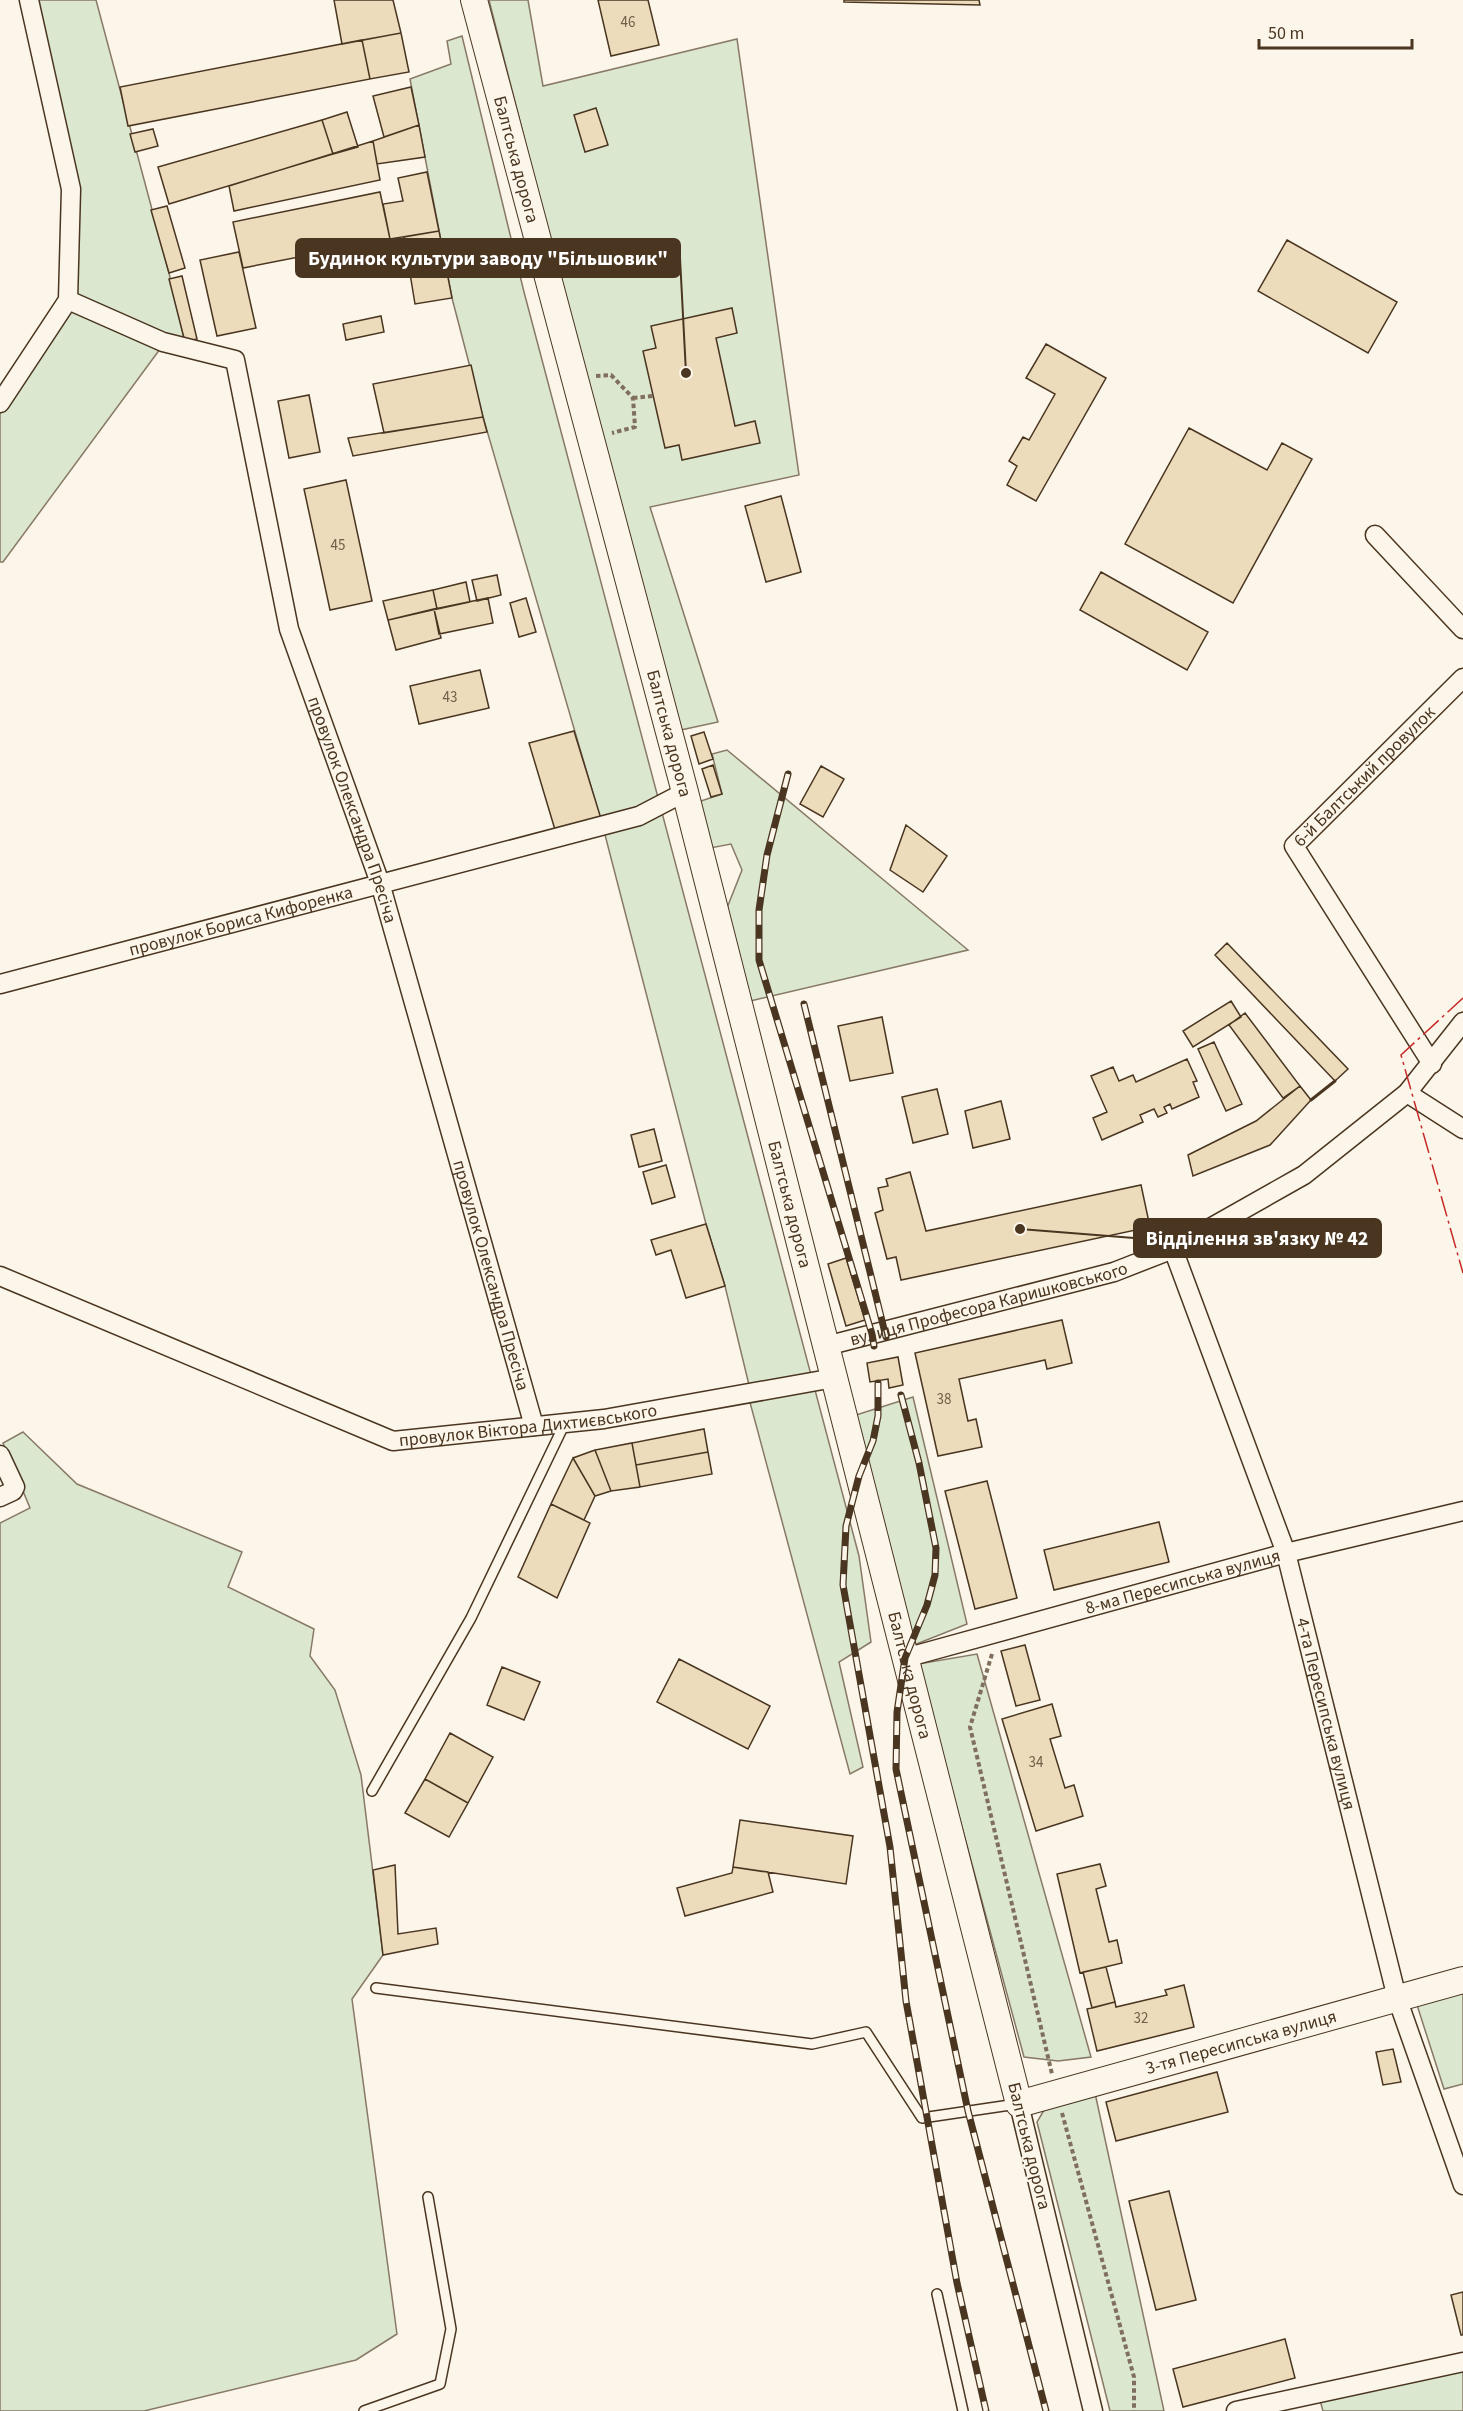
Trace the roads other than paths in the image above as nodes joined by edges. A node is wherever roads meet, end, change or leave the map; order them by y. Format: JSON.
{"nodes":[{"id":1,"x":29,"y":0,"type":"edge"},
{"id":2,"x":474,"y":0,"type":"edge"},
{"id":3,"x":68,"y":300,"type":"junction"},
{"id":4,"x":0,"y":403,"type":"edge"},
{"id":5,"x":1375,"y":535,"type":"dead end"},
{"id":6,"x":1463,"y":629,"type":"edge"},
{"id":7,"x":1463,"y":678,"type":"edge"},
{"id":8,"x":685,"y":792,"type":"junction"},
{"id":9,"x":380,"y":883,"type":"junction"},
{"id":10,"x":0,"y":984,"type":"edge"},
{"id":11,"x":1463,"y":1022,"type":"edge"},
{"id":12,"x":1432,"y":1064,"type":"junction"},
{"id":13,"x":1407,"y":1093,"type":"junction"},
{"id":14,"x":1463,"y":1130,"type":"edge"},
{"id":15,"x":1173,"y":1249,"type":"junction"},
{"id":16,"x":0,"y":1276,"type":"edge"},
{"id":17,"x":826,"y":1346,"type":"junction"},
{"id":18,"x":834,"y":1378,"type":"junction"},
{"id":19,"x":565,"y":1423,"type":"junction"},
{"id":20,"x":534,"y":1426,"type":"junction"},
{"id":21,"x":0,"y":1455,"type":"edge"},
{"id":22,"x":7,"y":1494,"type":"edge"},
{"id":23,"x":1463,"y":1511,"type":"edge"},
{"id":24,"x":1286,"y":1553,"type":"junction"},
{"id":25,"x":905,"y":1658,"type":"junction"},
{"id":26,"x":372,"y":1791,"type":"dead end"},
{"id":27,"x":1463,"y":1980,"type":"edge"},
{"id":28,"x":376,"y":1988,"type":"dead end"},
{"id":29,"x":1397,"y":1998,"type":"junction"},
{"id":30,"x":1019,"y":2104,"type":"junction"},
{"id":31,"x":1463,"y":2185,"type":"edge"},
{"id":32,"x":428,"y":2197,"type":"dead end"},
{"id":33,"x":937,"y":2294,"type":"dead end"},
{"id":34,"x":1463,"y":2362,"type":"edge"},
{"id":35,"x":364,"y":2411,"type":"edge"},
{"id":36,"x":963,"y":2411,"type":"edge"},
{"id":37,"x":1093,"y":2411,"type":"edge"},
{"id":38,"x":1236,"y":2411,"type":"edge"}],
"edges":[{"from":1,"to":3,"type":"street"},
{"from":2,"to":8,"type":"main road","name":"Балтська дорога"},
{"from":3,"to":4,"type":"street"},
{"from":3,"to":9,"type":"street","name":"провулок Олександра Пресіча"},
{"from":5,"to":6,"type":"street"},
{"from":7,"to":12,"type":"street","name":"6-й Балтський провулок"},
{"from":8,"to":9,"type":"street","name":"провулок Бориса Кифоренка"},
{"from":8,"to":17,"type":"main road","name":"Балтська дорога"},
{"from":9,"to":10,"type":"street","name":"провулок Бориса Кифоренка"},
{"from":9,"to":20,"type":"street","name":"провулок Олександра Пресіча"},
{"from":11,"to":12,"type":"street","name":"вулиця Професора Каришковського"},
{"from":12,"to":13,"type":"street","name":"вулиця Професора Каришковського"},
{"from":13,"to":14,"type":"street"},
{"from":13,"to":15,"type":"street","name":"вулиця Професора Каришковського"},
{"from":15,"to":17,"type":"street","name":"вулиця Професора Каришковського"},
{"from":15,"to":24,"type":"street","name":"4-та Пересипська вулиця"},
{"from":16,"to":20,"type":"street","name":"провулок Віктора Дихтиєвського"},
{"from":17,"to":18,"type":"main road","name":"Балтська дорога"},
{"from":18,"to":19,"type":"street","name":"провулок Віктора Дихтиєвського"},
{"from":18,"to":25,"type":"main road","name":"Балтська дорога"},
{"from":19,"to":20,"type":"street","name":"провулок Віктора Дихтиєвського"},
{"from":19,"to":26,"type":"lane"},
{"from":21,"to":22,"type":"street"},
{"from":23,"to":24,"type":"street","name":"8-ма Пересипська вулиця"},
{"from":24,"to":25,"type":"street","name":"8-ма Пересипська вулиця"},
{"from":24,"to":29,"type":"street","name":"4-та Пересипська вулиця"},
{"from":25,"to":30,"type":"main road","name":"Балтська дорога"},
{"from":27,"to":29,"type":"main road","name":"3-тя Пересипська вулиця"},
{"from":28,"to":30,"type":"lane"},
{"from":29,"to":30,"type":"main road","name":"3-тя Пересипська вулиця"},
{"from":29,"to":31,"type":"street","name":"4-та Пересипська вулиця"},
{"from":30,"to":37,"type":"street","name":"Балтська дорога"},
{"from":32,"to":35,"type":"lane"},
{"from":33,"to":36,"type":"lane"},
{"from":34,"to":38,"type":"street"}]}
